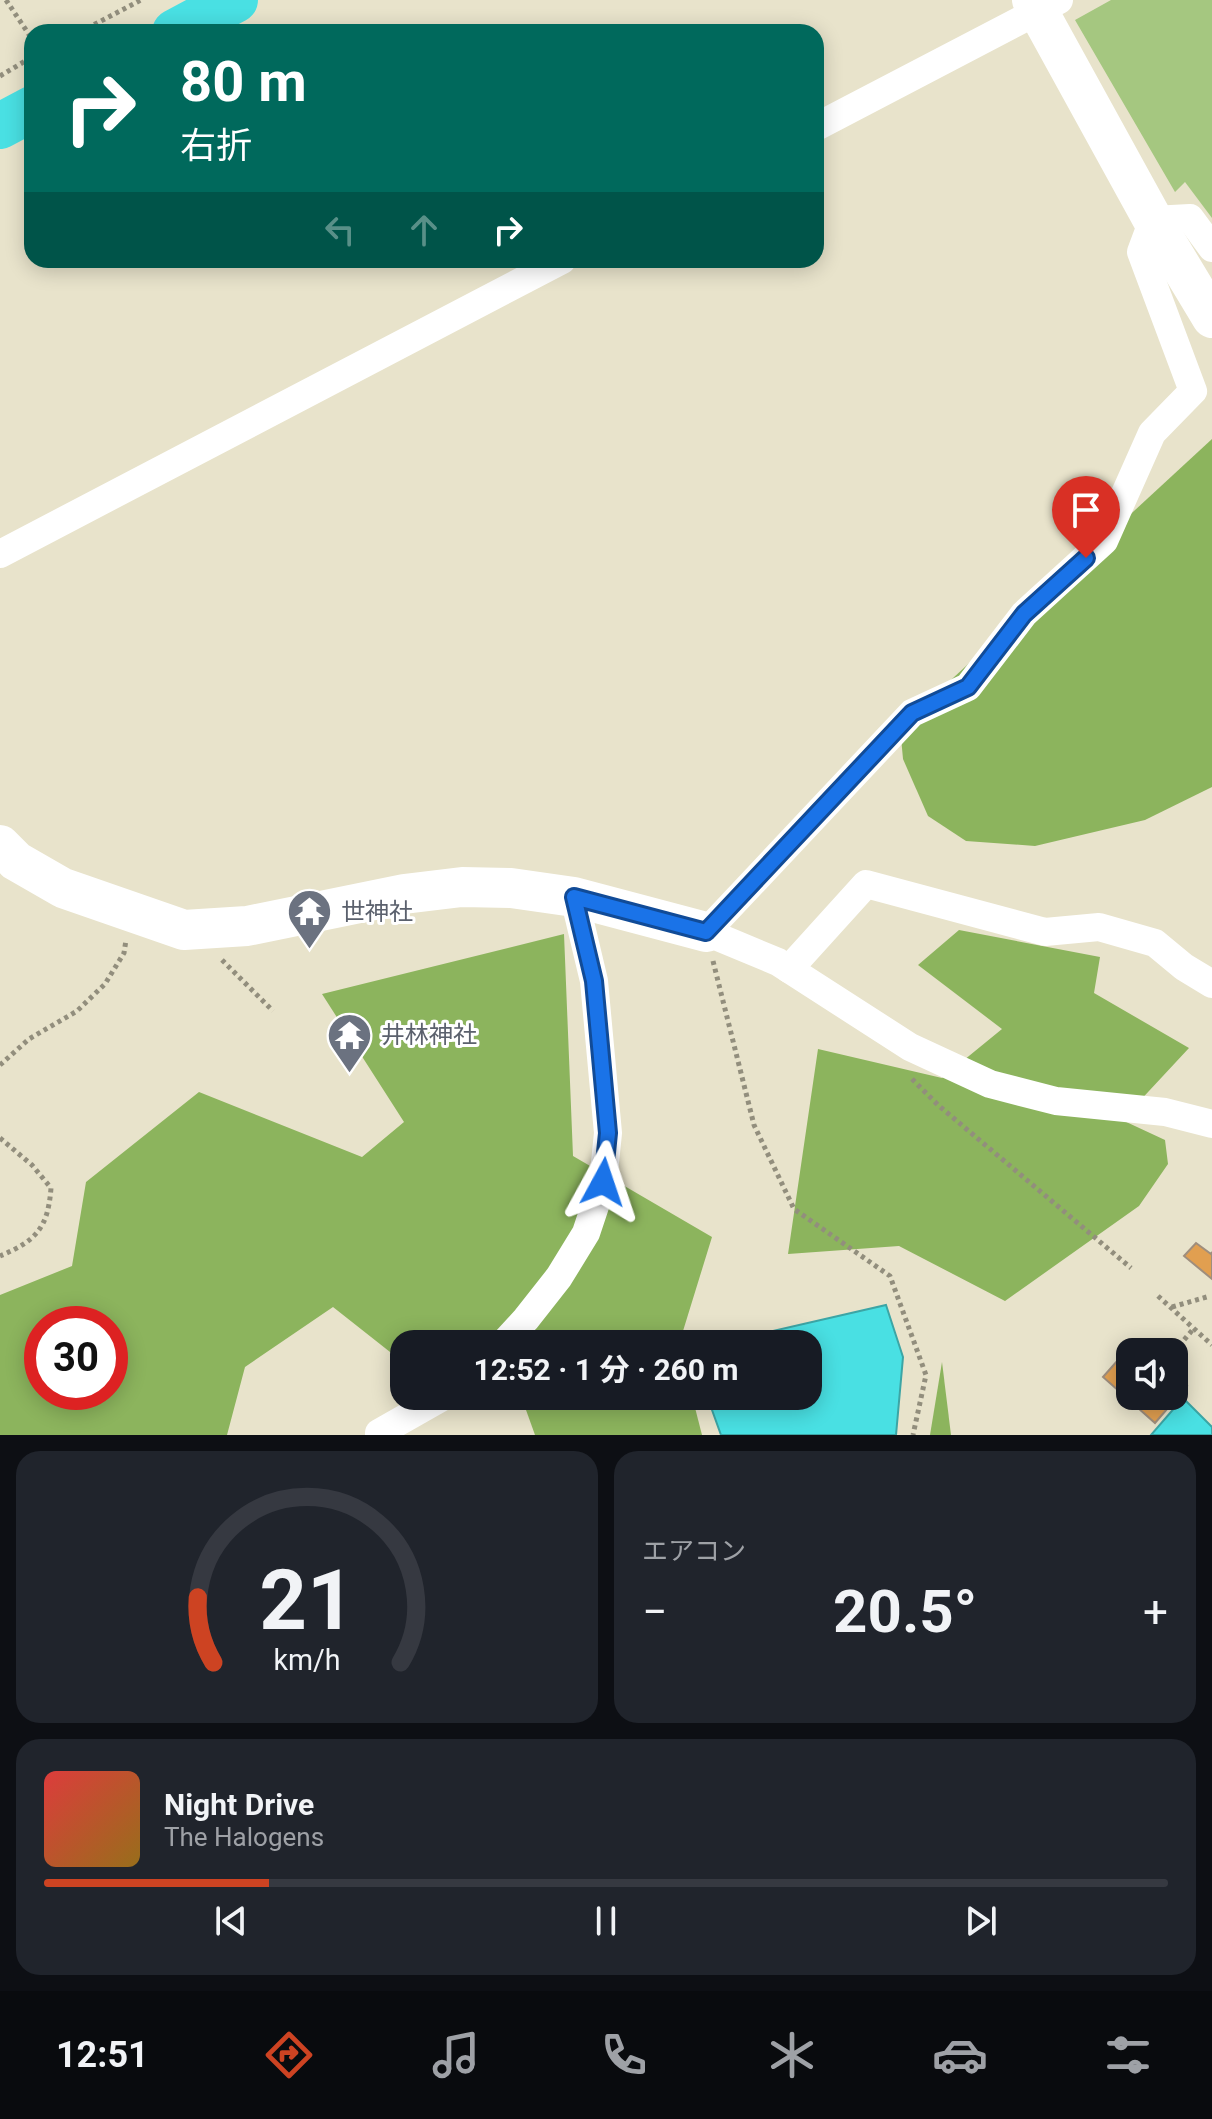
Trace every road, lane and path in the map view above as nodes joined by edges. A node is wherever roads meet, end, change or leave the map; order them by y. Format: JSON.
{"nodes":[{"id":1,"x":6,"y":0,"type":"edge"},
{"id":2,"x":141,"y":0,"type":"edge"},
{"id":3,"x":1043,"y":4,"type":"edge"},
{"id":4,"x":95,"y":24,"type":"edge"},
{"id":5,"x":24,"y":27,"type":"edge"},
{"id":6,"x":24,"y":62,"type":"edge"},
{"id":7,"x":0,"y":76,"type":"edge"},
{"id":8,"x":824,"y":123,"type":"edge"},
{"id":9,"x":1153,"y":220,"type":"junction"},
{"id":10,"x":1212,"y":248,"type":"edge"},
{"id":11,"x":547,"y":268,"type":"edge"},
{"id":12,"x":1212,"y":318,"type":"edge"},
{"id":13,"x":0,"y":554,"type":"edge"},
{"id":14,"x":0,"y":845,"type":"edge"},
{"id":15,"x":574,"y":897,"type":"junction"},
{"id":16,"x":131,"y":913,"type":"junction"},
{"id":17,"x":706,"y":932,"type":"junction"},
{"id":18,"x":228,"y":968,"type":"dead end"},
{"id":19,"x":789,"y":969,"type":"junction"},
{"id":20,"x":1212,"y":984,"type":"edge"},
{"id":21,"x":273,"y":1011,"type":"dead end"},
{"id":22,"x":0,"y":1065,"type":"edge"},
{"id":23,"x":906,"y":1072,"type":"dead end"},
{"id":24,"x":1212,"y":1124,"type":"edge"},
{"id":25,"x":0,"y":1138,"type":"edge"},
{"id":26,"x":0,"y":1256,"type":"edge"},
{"id":27,"x":1131,"y":1268,"type":"dead end"},
{"id":28,"x":1158,"y":1296,"type":"dead end"},
{"id":29,"x":1210,"y":1296,"type":"dead end"},
{"id":30,"x":1171,"y":1307,"type":"junction"},
{"id":31,"x":1194,"y":1328,"type":"junction"},
{"id":32,"x":516,"y":1330,"type":"edge"},
{"id":33,"x":1186,"y":1338,"type":"edge"},
{"id":34,"x":1212,"y":1345,"type":"edge"},
{"id":35,"x":419,"y":1410,"type":"edge"},
{"id":36,"x":379,"y":1433,"type":"edge"},
{"id":37,"x":913,"y":1435,"type":"edge"}],
"edges":[{"from":1,"to":5,"type":"path"},
{"from":2,"to":4,"type":"path"},
{"from":3,"to":8,"type":"street"},
{"from":3,"to":9,"type":"street"},
{"from":6,"to":7,"type":"path"},
{"from":9,"to":10,"type":"street"},
{"from":9,"to":12,"type":"street"},
{"from":9,"to":17,"type":"street"},
{"from":11,"to":13,"type":"street"},
{"from":14,"to":16,"type":"street"},
{"from":15,"to":16,"type":"street"},
{"from":15,"to":17,"type":"street"},
{"from":15,"to":32,"type":"street"},
{"from":16,"to":22,"type":"path"},
{"from":17,"to":19,"type":"street"},
{"from":17,"to":37,"type":"path"},
{"from":18,"to":21,"type":"path"},
{"from":19,"to":20,"type":"street"},
{"from":19,"to":24,"type":"street"},
{"from":23,"to":27,"type":"path"},
{"from":25,"to":26,"type":"path"},
{"from":28,"to":30,"type":"path"},
{"from":29,"to":30,"type":"path"},
{"from":30,"to":31,"type":"path"},
{"from":31,"to":33,"type":"path"},
{"from":31,"to":34,"type":"path"},
{"from":35,"to":36,"type":"street"}]}
